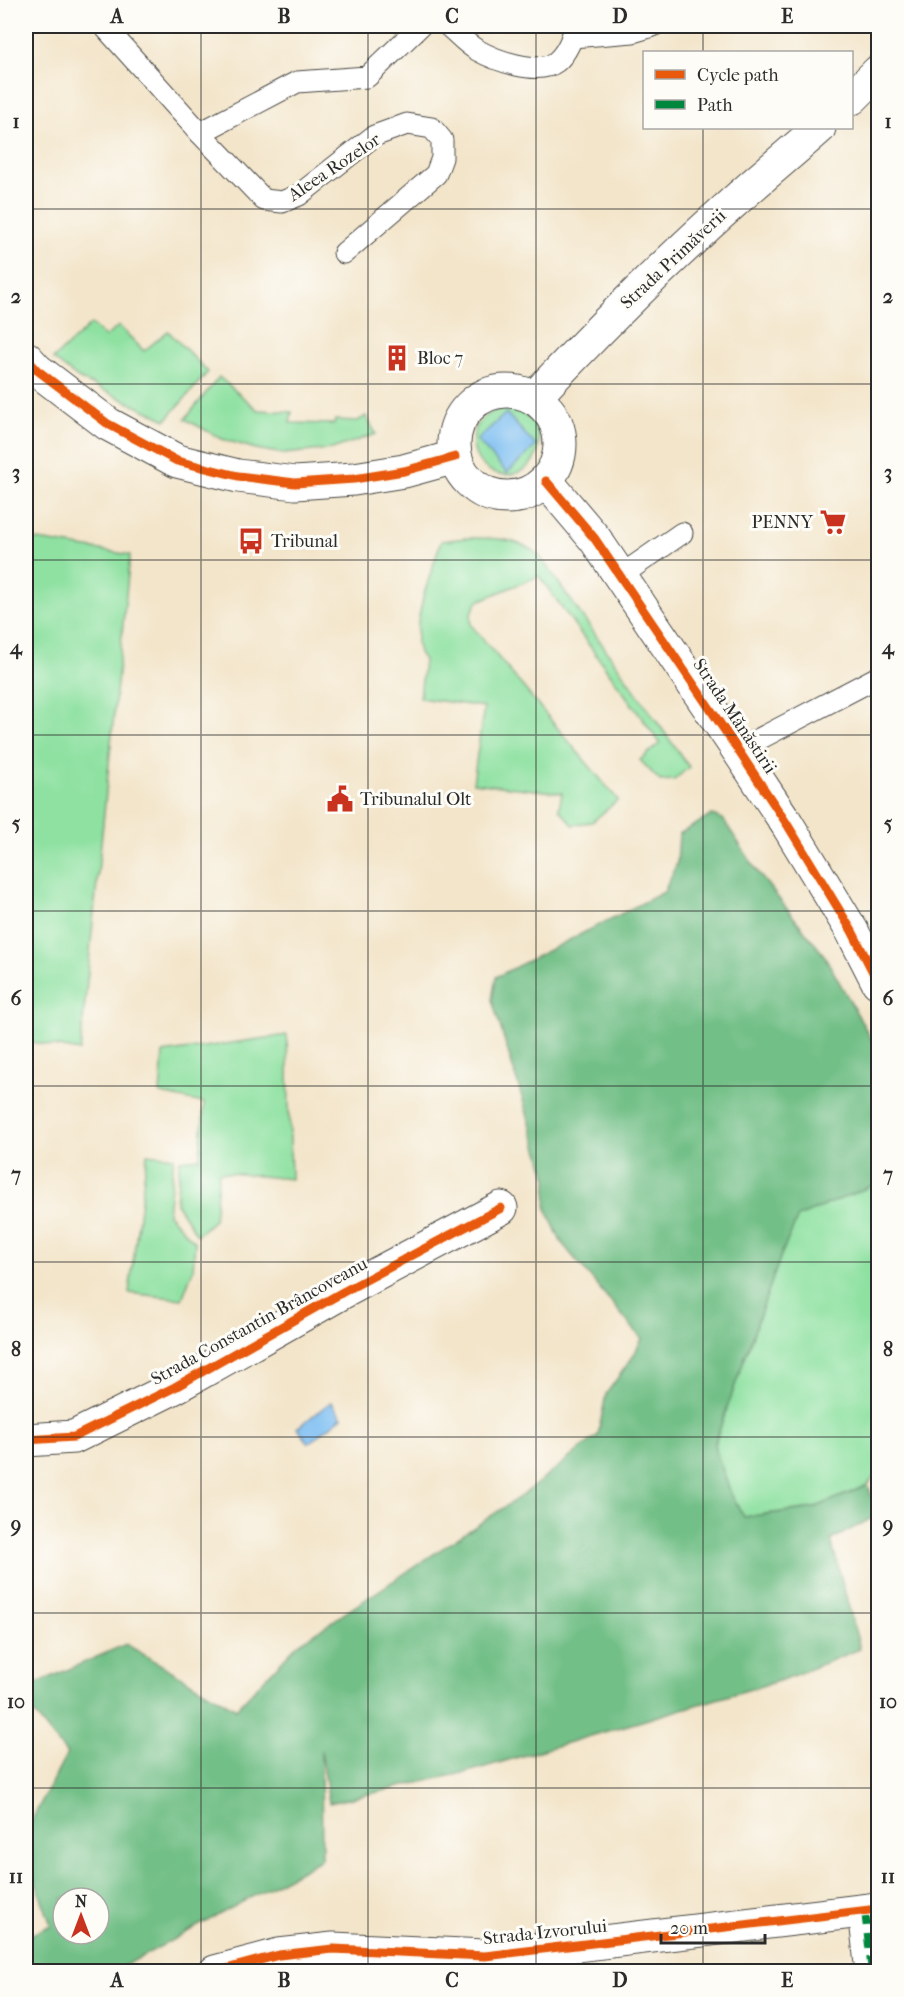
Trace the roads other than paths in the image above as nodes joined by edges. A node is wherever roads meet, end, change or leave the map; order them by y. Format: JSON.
{"nodes":[{"id":1,"x":104,"y":26,"type":"edge"},
{"id":2,"x":420,"y":26,"type":"edge"},
{"id":3,"x":448,"y":26,"type":"edge"},
{"id":4,"x":653,"y":26,"type":"edge"},
{"id":5,"x":574,"y":31,"type":"edge"},
{"id":6,"x":879,"y":72,"type":"edge"},
{"id":7,"x":853,"y":97,"type":"edge"},
{"id":8,"x":818,"y":129,"type":"edge"},
{"id":9,"x":200,"y":133,"type":"junction"},
{"id":10,"x":344,"y":253,"type":"dead end"},
{"id":11,"x":26,"y":358,"type":"edge"},
{"id":12,"x":534,"y":398,"type":"junction"},
{"id":13,"x":455,"y":457,"type":"junction"},
{"id":14,"x":546,"y":481,"type":"junction"},
{"id":15,"x":682,"y":533,"type":"dead end"},
{"id":16,"x":620,"y":576,"type":"junction"},
{"id":17,"x":879,"y":677,"type":"edge"},
{"id":18,"x":738,"y":750,"type":"junction"},
{"id":19,"x":879,"y":982,"type":"edge"},
{"id":20,"x":501,"y":1208,"type":"dead end"},
{"id":21,"x":26,"y":1440,"type":"edge"},
{"id":22,"x":872,"y":1910,"type":"edge"},
{"id":23,"x":215,"y":1971,"type":"edge"},
{"id":24,"x":872,"y":1971,"type":"edge"}],
"edges":[{"from":1,"to":9,"type":"lane","name":"Aleea Rozelor"},
{"from":2,"to":9,"type":"lane"},
{"from":3,"to":5,"type":"lane"},
{"from":4,"to":5,"type":"lane"},
{"from":6,"to":7,"type":"street"},
{"from":8,"to":12,"type":"street","name":"Strada Primăverii"},
{"from":9,"to":10,"type":"lane","name":"Aleea Rozelor"},
{"from":11,"to":13,"type":"street"},
{"from":12,"to":13,"type":"street"},
{"from":12,"to":14,"type":"street"},
{"from":13,"to":14,"type":"street"},
{"from":14,"to":16,"type":"street","name":"Strada Mănăstirii"},
{"from":15,"to":16,"type":"lane"},
{"from":16,"to":18,"type":"street","name":"Strada Mănăstirii"},
{"from":17,"to":18,"type":"lane"},
{"from":18,"to":19,"type":"street","name":"Strada Mănăstirii"},
{"from":20,"to":21,"type":"street","name":"Strada Constantin Brâncoveanu"},
{"from":22,"to":23,"type":"street","name":"Strada Izvorului"},
{"from":22,"to":24,"type":"street","name":"Strada Izvorului"}]}
